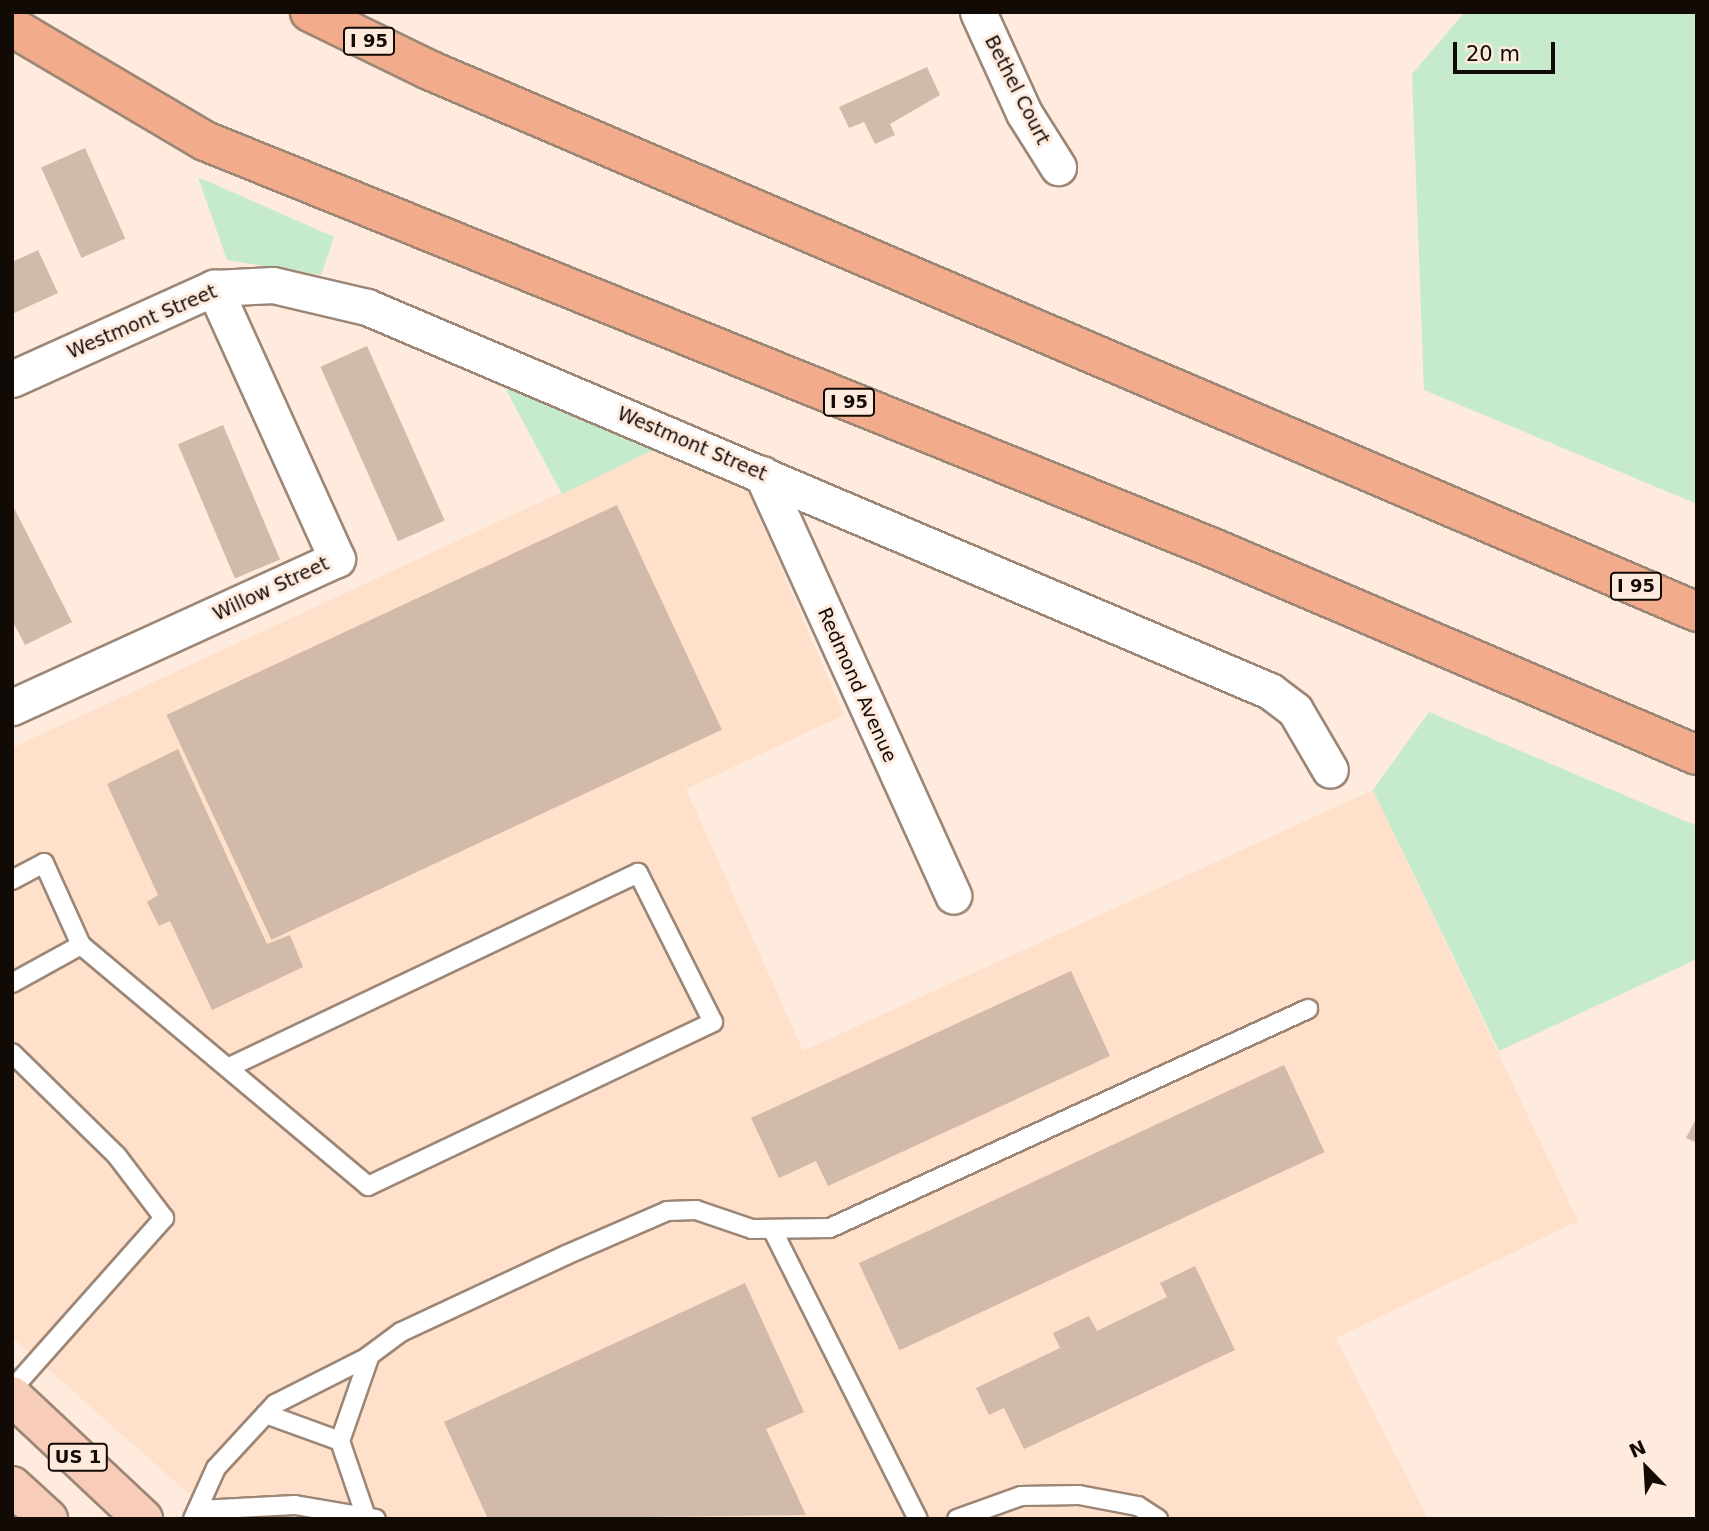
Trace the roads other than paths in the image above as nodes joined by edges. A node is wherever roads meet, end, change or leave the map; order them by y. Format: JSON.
{"nodes":[{"id":1,"x":310,"y":12,"type":"edge"},
{"id":2,"x":978,"y":12,"type":"edge"},
{"id":3,"x":12,"y":27,"type":"edge"},
{"id":4,"x":1058,"y":167,"type":"dead end"},
{"id":5,"x":214,"y":288,"type":"junction"},
{"id":6,"x":12,"y":379,"type":"edge"},
{"id":7,"x":762,"y":474,"type":"junction"},
{"id":8,"x":1697,"y":612,"type":"edge"},
{"id":9,"x":12,"y":707,"type":"edge"},
{"id":10,"x":1697,"y":755,"type":"edge"},
{"id":11,"x":1330,"y":770,"type":"dead end"},
{"id":12,"x":12,"y":880,"type":"edge"},
{"id":13,"x":953,"y":896,"type":"dead end"},
{"id":14,"x":81,"y":945,"type":"junction"},
{"id":15,"x":12,"y":984,"type":"edge"},
{"id":16,"x":1308,"y":1009,"type":"dead end"},
{"id":17,"x":12,"y":1053,"type":"edge"},
{"id":18,"x":230,"y":1067,"type":"junction"},
{"id":19,"x":773,"y":1231,"type":"junction"},
{"id":20,"x":370,"y":1355,"type":"junction"},
{"id":21,"x":12,"y":1389,"type":"edge"},
{"id":22,"x":12,"y":1396,"type":"edge"},
{"id":23,"x":266,"y":1414,"type":"junction"},
{"id":24,"x":340,"y":1441,"type":"junction"},
{"id":25,"x":12,"y":1486,"type":"edge"},
{"id":26,"x":196,"y":1514,"type":"edge"},
{"id":27,"x":370,"y":1516,"type":"edge"},
{"id":28,"x":48,"y":1519,"type":"edge"},
{"id":29,"x":143,"y":1519,"type":"edge"},
{"id":30,"x":918,"y":1519,"type":"edge"},
{"id":31,"x":957,"y":1519,"type":"edge"},
{"id":32,"x":1158,"y":1519,"type":"edge"}],
"edges":[{"from":1,"to":8,"type":"highway","number":"I 95"},
{"from":2,"to":4,"type":"street","name":"Bethel Court"},
{"from":3,"to":10,"type":"highway","number":"I 95"},
{"from":5,"to":6,"type":"street","name":"Westmont Street"},
{"from":5,"to":7,"type":"street","name":"Westmont Street"},
{"from":5,"to":9,"type":"street","name":"Willow Street"},
{"from":7,"to":11,"type":"street","name":"Westmont Street"},
{"from":7,"to":13,"type":"street","name":"Redmond Avenue"},
{"from":12,"to":14,"type":"lane"},
{"from":14,"to":15,"type":"lane"},
{"from":14,"to":18,"type":"lane"},
{"from":16,"to":19,"type":"lane"},
{"from":17,"to":21,"type":"lane"},
{"from":18,"to":18,"type":"lane"},
{"from":19,"to":20,"type":"lane"},
{"from":19,"to":30,"type":"lane"},
{"from":20,"to":23,"type":"lane"},
{"from":20,"to":24,"type":"lane"},
{"from":22,"to":29,"type":"main road","number":"US 1"},
{"from":23,"to":24,"type":"lane"},
{"from":23,"to":26,"type":"lane"},
{"from":24,"to":27,"type":"lane"},
{"from":25,"to":28,"type":"main road"},
{"from":26,"to":27,"type":"lane"},
{"from":31,"to":32,"type":"lane"}]}
